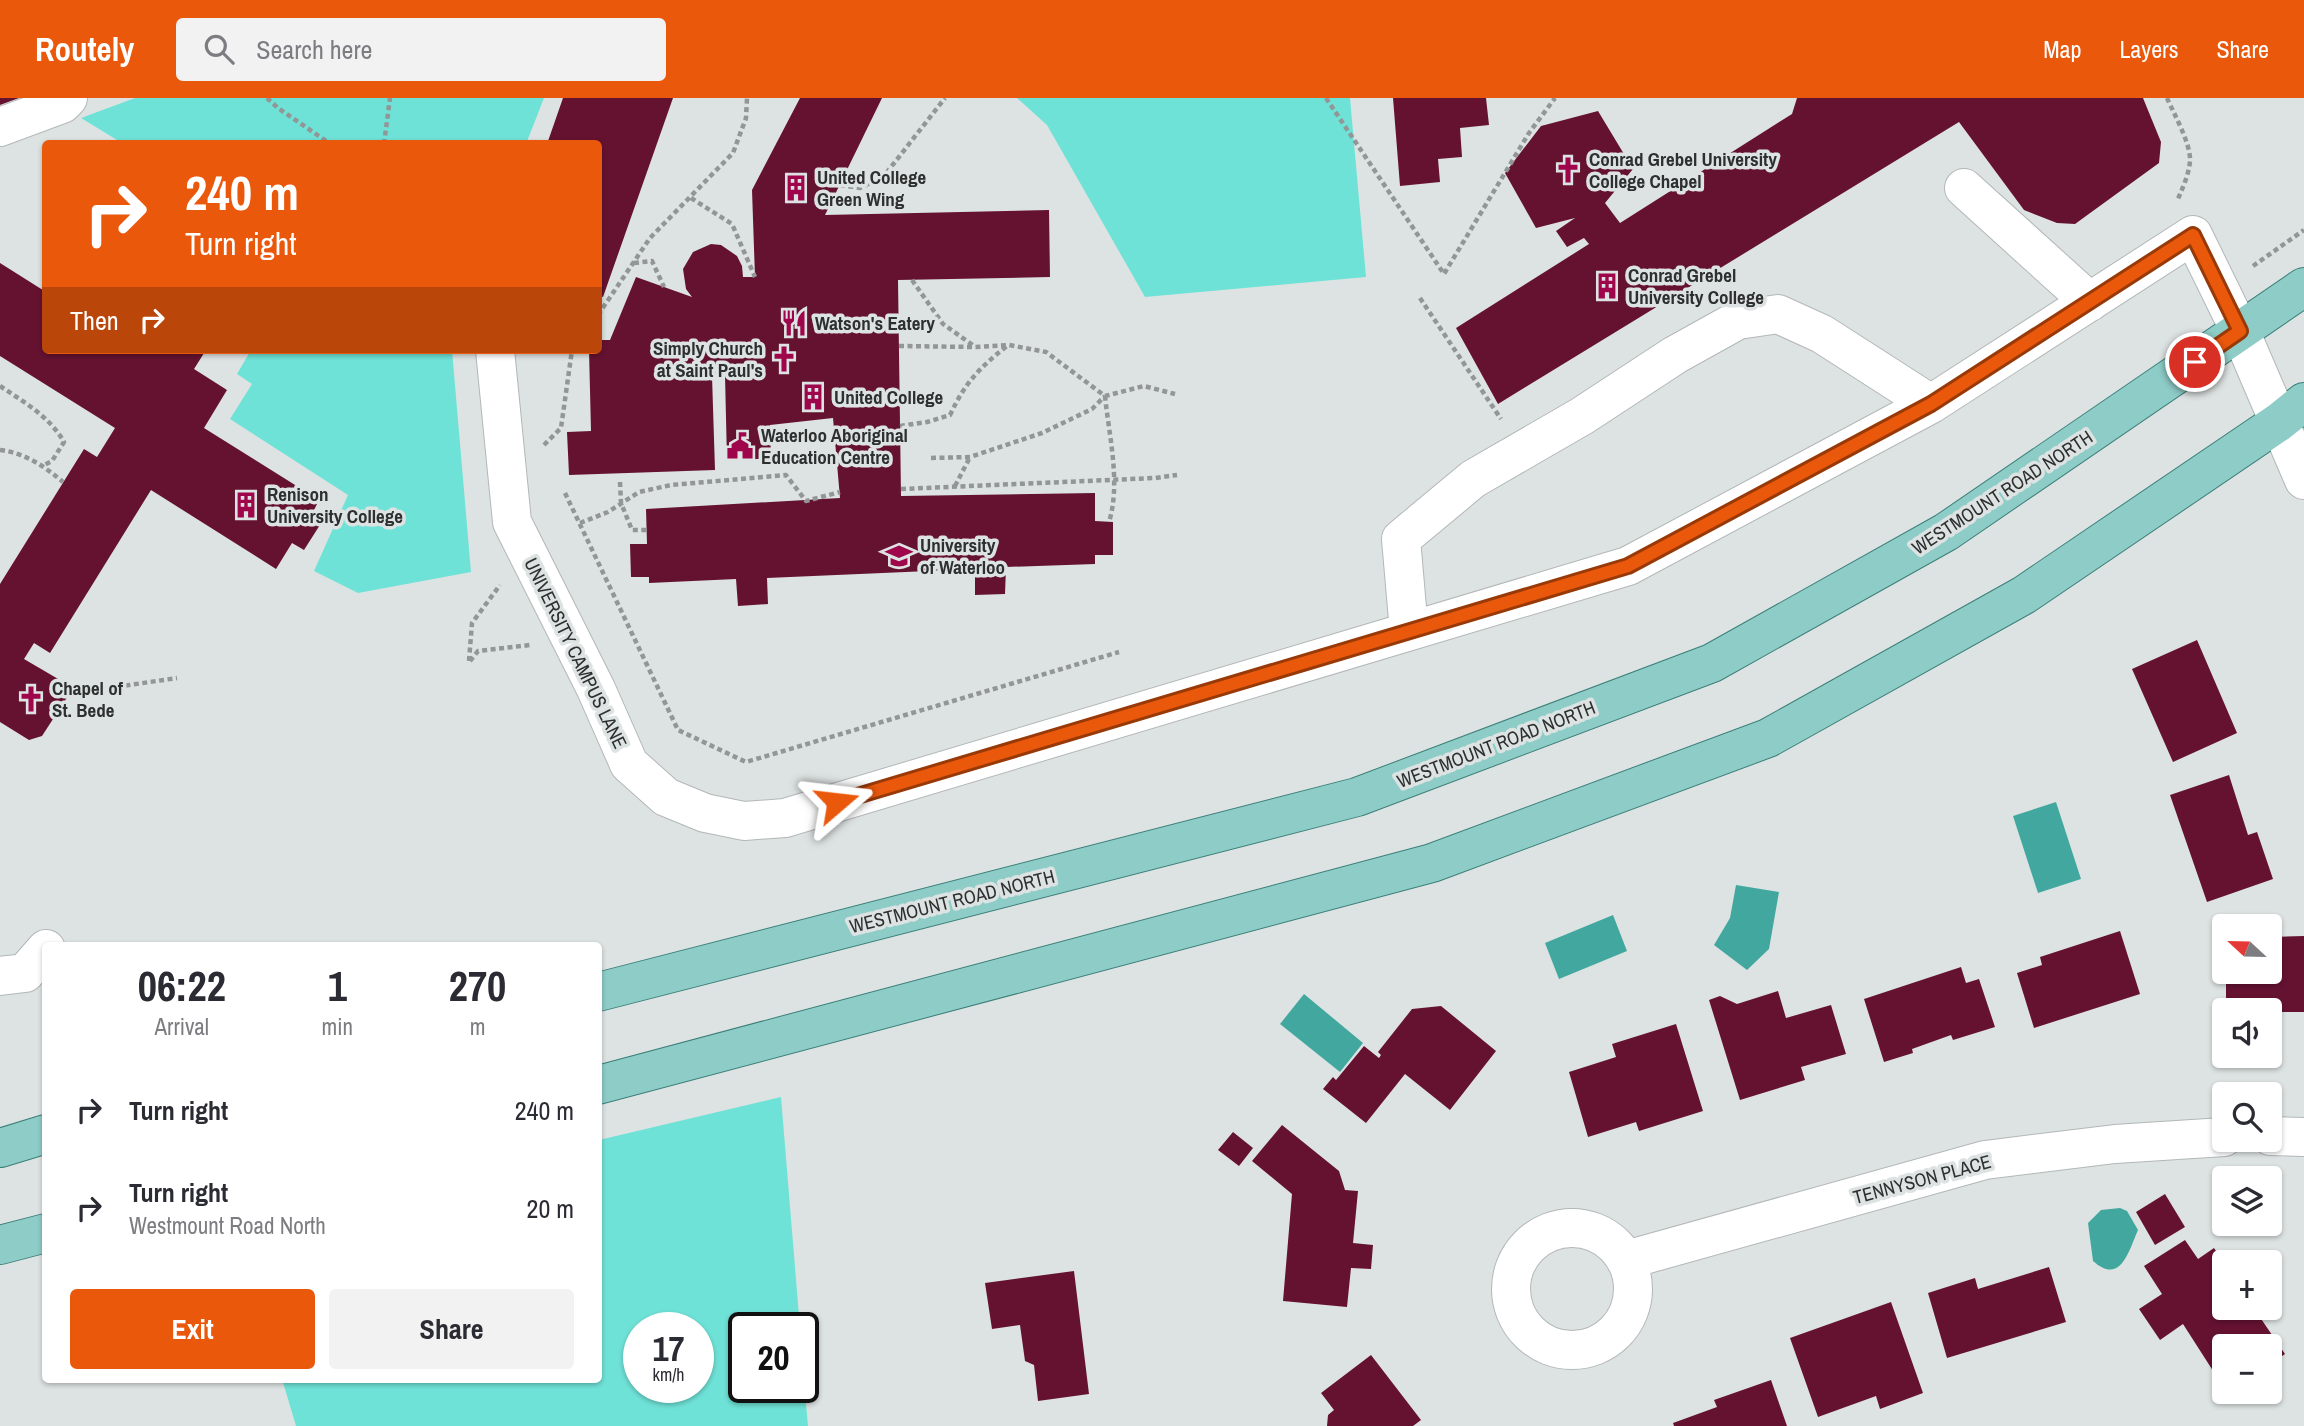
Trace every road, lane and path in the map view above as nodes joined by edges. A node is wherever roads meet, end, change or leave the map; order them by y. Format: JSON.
{"nodes":[{"id":1,"x":68,"y":98,"type":"edge"},
{"id":2,"x":267,"y":98,"type":"edge"},
{"id":3,"x":390,"y":98,"type":"edge"},
{"id":4,"x":747,"y":98,"type":"edge"},
{"id":5,"x":945,"y":98,"type":"edge"},
{"id":6,"x":1326,"y":98,"type":"edge"},
{"id":7,"x":1555,"y":98,"type":"edge"},
{"id":8,"x":0,"y":127,"type":"edge"},
{"id":9,"x":324,"y":140,"type":"edge"},
{"id":10,"x":385,"y":140,"type":"edge"},
{"id":11,"x":840,"y":186,"type":"dead end"},
{"id":12,"x":1964,"y":188,"type":"dead end"},
{"id":13,"x":691,"y":198,"type":"junction"},
{"id":14,"x":2304,"y":230,"type":"edge"},
{"id":15,"x":633,"y":264,"type":"junction"},
{"id":16,"x":755,"y":277,"type":"dead end"},
{"id":17,"x":912,"y":280,"type":"dead end"},
{"id":18,"x":664,"y":287,"type":"dead end"},
{"id":19,"x":2304,"y":287,"type":"edge"},
{"id":20,"x":2220,"y":291,"type":"junction"},
{"id":21,"x":2090,"y":302,"type":"junction"},
{"id":22,"x":602,"y":310,"type":"edge"},
{"id":23,"x":2240,"y":331,"type":"junction"},
{"id":24,"x":1009,"y":345,"type":"junction"},
{"id":25,"x":899,"y":346,"type":"dead end"},
{"id":26,"x":975,"y":347,"type":"junction"},
{"id":27,"x":495,"y":354,"type":"edge"},
{"id":28,"x":571,"y":354,"type":"edge"},
{"id":29,"x":0,"y":386,"type":"edge"},
{"id":30,"x":1175,"y":394,"type":"dead end"},
{"id":31,"x":1105,"y":396,"type":"junction"},
{"id":32,"x":1931,"y":404,"type":"junction"},
{"id":33,"x":2292,"y":412,"type":"edge"},
{"id":34,"x":900,"y":426,"type":"dead end"},
{"id":35,"x":540,"y":449,"type":"dead end"},
{"id":36,"x":0,"y":450,"type":"edge"},
{"id":37,"x":970,"y":457,"type":"junction"},
{"id":38,"x":931,"y":458,"type":"dead end"},
{"id":39,"x":44,"y":465,"type":"junction"},
{"id":40,"x":1177,"y":475,"type":"dead end"},
{"id":41,"x":1113,"y":480,"type":"junction"},
{"id":42,"x":2304,"y":480,"type":"edge"},
{"id":43,"x":64,"y":482,"type":"dead end"},
{"id":44,"x":620,"y":482,"type":"dead end"},
{"id":45,"x":955,"y":487,"type":"junction"},
{"id":46,"x":901,"y":489,"type":"dead end"},
{"id":47,"x":840,"y":492,"type":"dead end"},
{"id":48,"x":556,"y":496,"type":"dead end"},
{"id":49,"x":621,"y":503,"type":"junction"},
{"id":50,"x":1109,"y":522,"type":"dead end"},
{"id":51,"x":580,"y":523,"type":"junction"},
{"id":52,"x":647,"y":530,"type":"dead end"},
{"id":53,"x":524,"y":546,"type":"junction"},
{"id":54,"x":1409,"y":631,"type":"junction"},
{"id":55,"x":540,"y":644,"type":"dead end"},
{"id":56,"x":1119,"y":652,"type":"dead end"},
{"id":57,"x":177,"y":678,"type":"dead end"},
{"id":58,"x":75,"y":693,"type":"dead end"},
{"id":59,"x":42,"y":953,"type":"edge"},
{"id":60,"x":0,"y":976,"type":"edge"},
{"id":61,"x":602,"y":991,"type":"edge"},
{"id":62,"x":602,"y":1084,"type":"edge"},
{"id":63,"x":42,"y":1135,"type":"edge"},
{"id":64,"x":2282,"y":1136,"type":"edge"},
{"id":65,"x":2304,"y":1137,"type":"edge"},
{"id":66,"x":2212,"y":1138,"type":"edge"},
{"id":67,"x":0,"y":1148,"type":"edge"},
{"id":68,"x":42,"y":1234,"type":"edge"},
{"id":69,"x":0,"y":1245,"type":"edge"},
{"id":70,"x":1626,"y":1260,"type":"dead end"}],
"edges":[{"from":1,"to":8,"type":"street"},
{"from":2,"to":9,"type":"path"},
{"from":3,"to":10,"type":"path"},
{"from":4,"to":13,"type":"path"},
{"from":5,"to":11,"type":"path"},
{"from":6,"to":7,"type":"path"},
{"from":12,"to":21,"type":"street"},
{"from":13,"to":15,"type":"path"},
{"from":13,"to":16,"type":"path"},
{"from":14,"to":20,"type":"path"},
{"from":15,"to":18,"type":"path"},
{"from":15,"to":22,"type":"path"},
{"from":17,"to":26,"type":"path"},
{"from":19,"to":23,"type":"main road","name":"WESTMOUNT ROAD NORTH"},
{"from":20,"to":21,"type":"street","name":"UNIVERSITY CAMPUS LANE"},
{"from":20,"to":23,"type":"street"},
{"from":21,"to":32,"type":"street","name":"UNIVERSITY CAMPUS LANE"},
{"from":23,"to":33,"type":"street"},
{"from":23,"to":61,"type":"main road","name":"WESTMOUNT ROAD NORTH"},
{"from":24,"to":26,"type":"path"},
{"from":24,"to":31,"type":"path"},
{"from":24,"to":34,"type":"path"},
{"from":25,"to":26,"type":"path"},
{"from":27,"to":53,"type":"street","name":"UNIVERSITY CAMPUS LANE"},
{"from":28,"to":35,"type":"path"},
{"from":29,"to":39,"type":"path"},
{"from":30,"to":31,"type":"path"},
{"from":31,"to":37,"type":"path"},
{"from":31,"to":41,"type":"path"},
{"from":32,"to":54,"type":"street","name":"UNIVERSITY CAMPUS LANE"},
{"from":32,"to":54,"type":"street"},
{"from":33,"to":42,"type":"street"},
{"from":33,"to":62,"type":"main road"},
{"from":36,"to":39,"type":"path"},
{"from":37,"to":38,"type":"path"},
{"from":37,"to":45,"type":"path"},
{"from":39,"to":43,"type":"path"},
{"from":40,"to":41,"type":"path"},
{"from":41,"to":45,"type":"path"},
{"from":41,"to":50,"type":"path"},
{"from":44,"to":49,"type":"path"},
{"from":45,"to":46,"type":"path"},
{"from":47,"to":49,"type":"path"},
{"from":48,"to":51,"type":"path"},
{"from":49,"to":51,"type":"path"},
{"from":49,"to":52,"type":"path"},
{"from":51,"to":56,"type":"path"},
{"from":53,"to":54,"type":"street","name":"UNIVERSITY CAMPUS LANE"},
{"from":53,"to":55,"type":"path"},
{"from":57,"to":58,"type":"path"},
{"from":59,"to":60,"type":"street"},
{"from":63,"to":67,"type":"main road"},
{"from":64,"to":65,"type":"street"},
{"from":66,"to":70,"type":"street","name":"TENNYSON PLACE"},
{"from":68,"to":69,"type":"main road"}]}
